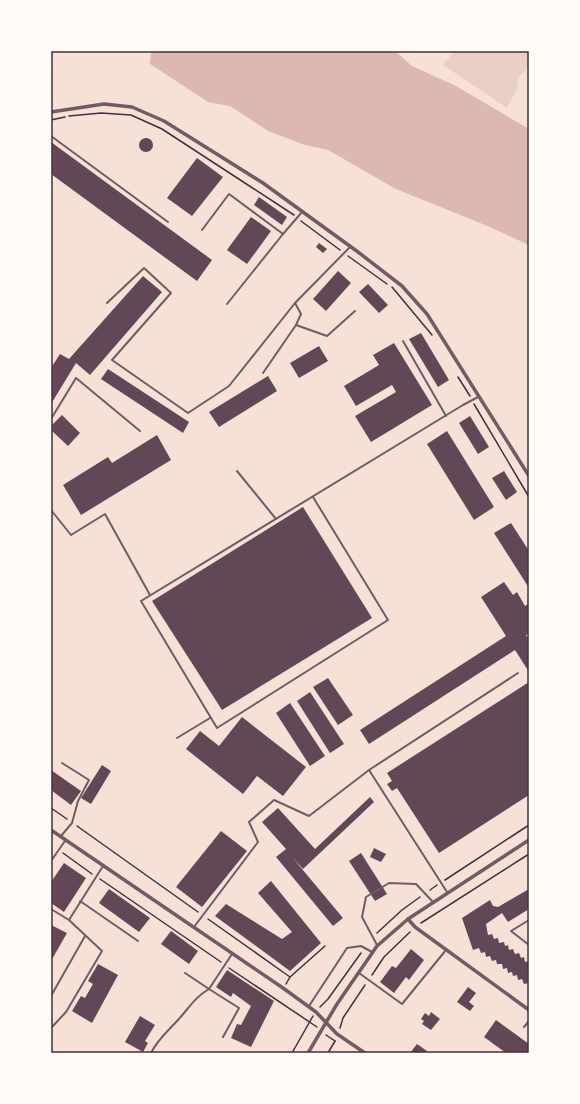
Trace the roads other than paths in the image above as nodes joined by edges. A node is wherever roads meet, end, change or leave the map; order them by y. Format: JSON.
{"nodes":[{"id":1,"x":51,"y":112,"type":"edge"},
{"id":2,"x":51,"y":136,"type":"edge"},
{"id":3,"x":302,"y":212,"type":"junction"},
{"id":4,"x":168,"y":222,"type":"dead end"},
{"id":5,"x":202,"y":230,"type":"dead end"},
{"id":6,"x":283,"y":234,"type":"junction"},
{"id":7,"x":350,"y":247,"type":"junction"},
{"id":8,"x":107,"y":303,"type":"dead end"},
{"id":9,"x":295,"y":303,"type":"junction"},
{"id":10,"x":227,"y":304,"type":"dead end"},
{"id":11,"x":355,"y":311,"type":"dead end"},
{"id":12,"x":296,"y":325,"type":"junction"},
{"id":13,"x":403,"y":341,"type":"dead end"},
{"id":14,"x":262,"y":373,"type":"dead end"},
{"id":15,"x":479,"y":397,"type":"junction"},
{"id":16,"x":446,"y":416,"type":"junction"},
{"id":17,"x":51,"y":419,"type":"edge"},
{"id":18,"x":140,"y":431,"type":"dead end"},
{"id":19,"x":237,"y":471,"type":"dead end"},
{"id":20,"x":529,"y":476,"type":"edge"},
{"id":21,"x":313,"y":496,"type":"junction"},
{"id":22,"x":51,"y":510,"type":"edge"},
{"id":23,"x":276,"y":519,"type":"junction"},
{"id":24,"x":150,"y":595,"type":"junction"},
{"id":25,"x":518,"y":673,"type":"dead end"},
{"id":26,"x":210,"y":718,"type":"junction"},
{"id":27,"x":176,"y":738,"type":"dead end"},
{"id":28,"x":62,"y":763,"type":"dead end"},
{"id":29,"x":369,"y":770,"type":"junction"},
{"id":30,"x":51,"y":830,"type":"edge"},
{"id":31,"x":61,"y":836,"type":"junction"},
{"id":32,"x":66,"y":839,"type":"junction"},
{"id":33,"x":529,"y":840,"type":"edge"},
{"id":34,"x":51,"y":861,"type":"edge"},
{"id":35,"x":104,"y":864,"type":"junction"},
{"id":36,"x":447,"y":892,"type":"junction"},
{"id":37,"x":80,"y":901,"type":"junction"},
{"id":38,"x":433,"y":902,"type":"junction"},
{"id":39,"x":51,"y":909,"type":"edge"},
{"id":40,"x":408,"y":919,"type":"junction"},
{"id":41,"x":69,"y":920,"type":"junction"},
{"id":42,"x":529,"y":920,"type":"edge"},
{"id":43,"x":194,"y":926,"type":"junction"},
{"id":44,"x":85,"y":936,"type":"junction"},
{"id":45,"x":138,"y":941,"type":"dead end"},
{"id":46,"x":529,"y":945,"type":"edge"},
{"id":47,"x":378,"y":946,"type":"junction"},
{"id":48,"x":446,"y":950,"type":"junction"},
{"id":49,"x":233,"y":953,"type":"junction"},
{"id":50,"x":373,"y":953,"type":"junction"},
{"id":51,"x":359,"y":972,"type":"junction"},
{"id":52,"x":185,"y":973,"type":"dead end"},
{"id":53,"x":209,"y":989,"type":"junction"},
{"id":54,"x":51,"y":996,"type":"edge"},
{"id":55,"x":309,"y":1006,"type":"junction"},
{"id":56,"x":529,"y":1010,"type":"edge"},
{"id":57,"x":529,"y":1020,"type":"edge"},
{"id":58,"x":326,"y":1022,"type":"junction"},
{"id":59,"x":524,"y":1027,"type":"dead end"},
{"id":60,"x":51,"y":1028,"type":"edge"},
{"id":61,"x":223,"y":1037,"type":"dead end"},
{"id":62,"x":151,"y":1053,"type":"edge"},
{"id":63,"x":308,"y":1053,"type":"edge"},
{"id":64,"x":365,"y":1053,"type":"edge"}],
"edges":[{"from":1,"to":3,"type":"street"},
{"from":2,"to":4,"type":"lane"},
{"from":3,"to":6,"type":"lane"},
{"from":3,"to":7,"type":"street"},
{"from":5,"to":6,"type":"lane"},
{"from":6,"to":10,"type":"lane"},
{"from":7,"to":9,"type":"lane"},
{"from":7,"to":15,"type":"street"},
{"from":8,"to":9,"type":"lane"},
{"from":9,"to":12,"type":"lane"},
{"from":11,"to":12,"type":"lane"},
{"from":12,"to":14,"type":"lane"},
{"from":13,"to":16,"type":"lane"},
{"from":15,"to":16,"type":"lane"},
{"from":15,"to":20,"type":"street"},
{"from":16,"to":21,"type":"lane"},
{"from":17,"to":18,"type":"lane"},
{"from":19,"to":23,"type":"lane"},
{"from":21,"to":23,"type":"lane"},
{"from":21,"to":26,"type":"lane"},
{"from":22,"to":24,"type":"lane"},
{"from":23,"to":24,"type":"lane"},
{"from":24,"to":26,"type":"lane"},
{"from":25,"to":29,"type":"lane"},
{"from":26,"to":27,"type":"lane"},
{"from":28,"to":31,"type":"lane"},
{"from":29,"to":36,"type":"lane"},
{"from":29,"to":43,"type":"lane"},
{"from":30,"to":31,"type":"street"},
{"from":31,"to":32,"type":"street"},
{"from":32,"to":34,"type":"lane"},
{"from":32,"to":35,"type":"street"},
{"from":33,"to":36,"type":"street"},
{"from":35,"to":37,"type":"lane"},
{"from":35,"to":43,"type":"street"},
{"from":36,"to":38,"type":"street"},
{"from":37,"to":41,"type":"lane"},
{"from":37,"to":45,"type":"lane"},
{"from":38,"to":40,"type":"street"},
{"from":38,"to":47,"type":"lane"},
{"from":39,"to":41,"type":"lane"},
{"from":40,"to":47,"type":"street"},
{"from":40,"to":48,"type":"street"},
{"from":41,"to":44,"type":"lane"},
{"from":42,"to":46,"type":"lane"},
{"from":43,"to":49,"type":"street"},
{"from":44,"to":54,"type":"lane"},
{"from":44,"to":60,"type":"lane"},
{"from":47,"to":50,"type":"street"},
{"from":48,"to":51,"type":"lane"},
{"from":48,"to":56,"type":"street"},
{"from":49,"to":53,"type":"lane"},
{"from":49,"to":55,"type":"street"},
{"from":50,"to":51,"type":"street"},
{"from":50,"to":55,"type":"lane"},
{"from":51,"to":58,"type":"street"},
{"from":52,"to":53,"type":"lane"},
{"from":53,"to":61,"type":"lane"},
{"from":53,"to":62,"type":"lane"},
{"from":55,"to":58,"type":"street"},
{"from":57,"to":59,"type":"lane"},
{"from":58,"to":63,"type":"street"},
{"from":58,"to":64,"type":"street"}]}
